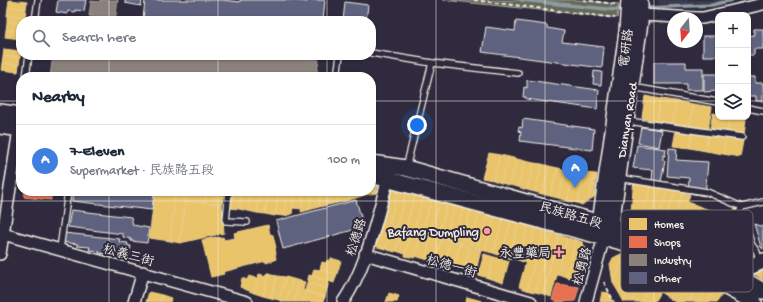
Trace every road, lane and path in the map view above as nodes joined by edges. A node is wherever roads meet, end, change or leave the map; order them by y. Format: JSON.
{"nodes":[{"id":1,"x":38,"y":0,"type":"edge"},
{"id":2,"x":474,"y":0,"type":"edge"},
{"id":3,"x":583,"y":0,"type":"edge"},
{"id":4,"x":633,"y":1,"type":"edge"},
{"id":5,"x":763,"y":4,"type":"edge"},
{"id":6,"x":36,"y":16,"type":"edge"},
{"id":7,"x":635,"y":18,"type":"junction"},
{"id":8,"x":667,"y":18,"type":"edge"},
{"id":9,"x":703,"y":18,"type":"edge"},
{"id":10,"x":376,"y":54,"type":"edge"},
{"id":11,"x":28,"y":60,"type":"edge"},
{"id":12,"x":339,"y":60,"type":"edge"},
{"id":13,"x":432,"y":63,"type":"junction"},
{"id":14,"x":27,"y":72,"type":"edge"},
{"id":15,"x":338,"y":72,"type":"edge"},
{"id":16,"x":518,"y":73,"type":"dead end"},
{"id":17,"x":631,"y":87,"type":"junction"},
{"id":18,"x":715,"y":101,"type":"edge"},
{"id":19,"x":751,"y":109,"type":"edge"},
{"id":20,"x":763,"y":111,"type":"edge"},
{"id":21,"x":0,"y":112,"type":"edge"},
{"id":22,"x":16,"y":118,"type":"edge"},
{"id":23,"x":626,"y":120,"type":"junction"},
{"id":24,"x":16,"y":121,"type":"edge"},
{"id":25,"x":0,"y":126,"type":"edge"},
{"id":26,"x":742,"y":137,"type":"dead end"},
{"id":27,"x":16,"y":147,"type":"edge"},
{"id":28,"x":376,"y":165,"type":"edge"},
{"id":29,"x":397,"y":174,"type":"junction"},
{"id":30,"x":376,"y":175,"type":"edge"},
{"id":31,"x":617,"y":178,"type":"junction"},
{"id":32,"x":67,"y":196,"type":"edge"},
{"id":33,"x":228,"y":196,"type":"edge"},
{"id":34,"x":763,"y":202,"type":"edge"},
{"id":35,"x":742,"y":207,"type":"junction"},
{"id":36,"x":740,"y":210,"type":"edge"},
{"id":37,"x":247,"y":222,"type":"dead end"},
{"id":38,"x":605,"y":228,"type":"junction"},
{"id":39,"x":621,"y":230,"type":"edge"},
{"id":40,"x":3,"y":234,"type":"junction"},
{"id":41,"x":753,"y":246,"type":"edge"},
{"id":42,"x":60,"y":249,"type":"junction"},
{"id":43,"x":0,"y":254,"type":"edge"},
{"id":44,"x":366,"y":254,"type":"junction"},
{"id":45,"x":761,"y":262,"type":"edge"},
{"id":46,"x":595,"y":264,"type":"junction"},
{"id":47,"x":143,"y":272,"type":"junction"},
{"id":48,"x":753,"y":288,"type":"edge"},
{"id":49,"x":763,"y":291,"type":"edge"},
{"id":50,"x":743,"y":292,"type":"edge"},
{"id":51,"x":134,"y":302,"type":"edge"},
{"id":52,"x":247,"y":302,"type":"edge"},
{"id":53,"x":343,"y":302,"type":"edge"},
{"id":54,"x":531,"y":302,"type":"edge"},
{"id":55,"x":586,"y":302,"type":"edge"},
{"id":56,"x":614,"y":302,"type":"edge"},
{"id":57,"x":754,"y":302,"type":"edge"}],
"edges":[{"from":1,"to":6,"type":"lane"},
{"from":2,"to":7,"type":"path"},
{"from":3,"to":4,"type":"path"},
{"from":4,"to":7,"type":"main road","name":"Dianyan Road"},
{"from":5,"to":9,"type":"street"},
{"from":7,"to":8,"type":"street"},
{"from":7,"to":17,"type":"main road","name":"Dianyan Road"},
{"from":7,"to":38,"type":"main road","name":"電研路"},
{"from":10,"to":13,"type":"lane"},
{"from":11,"to":14,"type":"lane"},
{"from":12,"to":15,"type":"lane"},
{"from":13,"to":16,"type":"lane"},
{"from":13,"to":29,"type":"lane"},
{"from":17,"to":18,"type":"lane"},
{"from":17,"to":23,"type":"main road","name":"Dianyan Road"},
{"from":19,"to":20,"type":"lane"},
{"from":21,"to":22,"type":"main road"},
{"from":23,"to":26,"type":"lane"},
{"from":23,"to":31,"type":"main road","name":"Dianyan Road"},
{"from":24,"to":25,"type":"main road"},
{"from":27,"to":40,"type":"street"},
{"from":28,"to":29,"type":"main road","name":"民族路五段"},
{"from":29,"to":30,"type":"main road","name":"民族路五段"},
{"from":29,"to":38,"type":"main road","name":"民族路五段"},
{"from":29,"to":38,"type":"main road","name":"民族路五段"},
{"from":29,"to":44,"type":"street","name":"松德路"},
{"from":31,"to":35,"type":"lane"},
{"from":31,"to":38,"type":"main road","name":"Dianyan Road"},
{"from":32,"to":42,"type":"lane"},
{"from":33,"to":37,"type":"lane"},
{"from":34,"to":35,"type":"lane"},
{"from":35,"to":36,"type":"lane"},
{"from":38,"to":39,"type":"main road","name":"民族路五段"},
{"from":38,"to":46,"type":"street","name":"松勇路"},
{"from":40,"to":42,"type":"street","name":"松義三街"},
{"from":40,"to":43,"type":"street"},
{"from":41,"to":45,"type":"lane"},
{"from":42,"to":47,"type":"street","name":"松義三街"},
{"from":44,"to":53,"type":"street","name":"松德路"},
{"from":44,"to":54,"type":"street","name":"松德一街"},
{"from":46,"to":55,"type":"street","name":"松勇路"},
{"from":46,"to":56,"type":"path"},
{"from":47,"to":51,"type":"street"},
{"from":47,"to":52,"type":"street","name":"松義三街"},
{"from":48,"to":49,"type":"main road","name":"民族路五段"},
{"from":50,"to":57,"type":"main road"}]}
